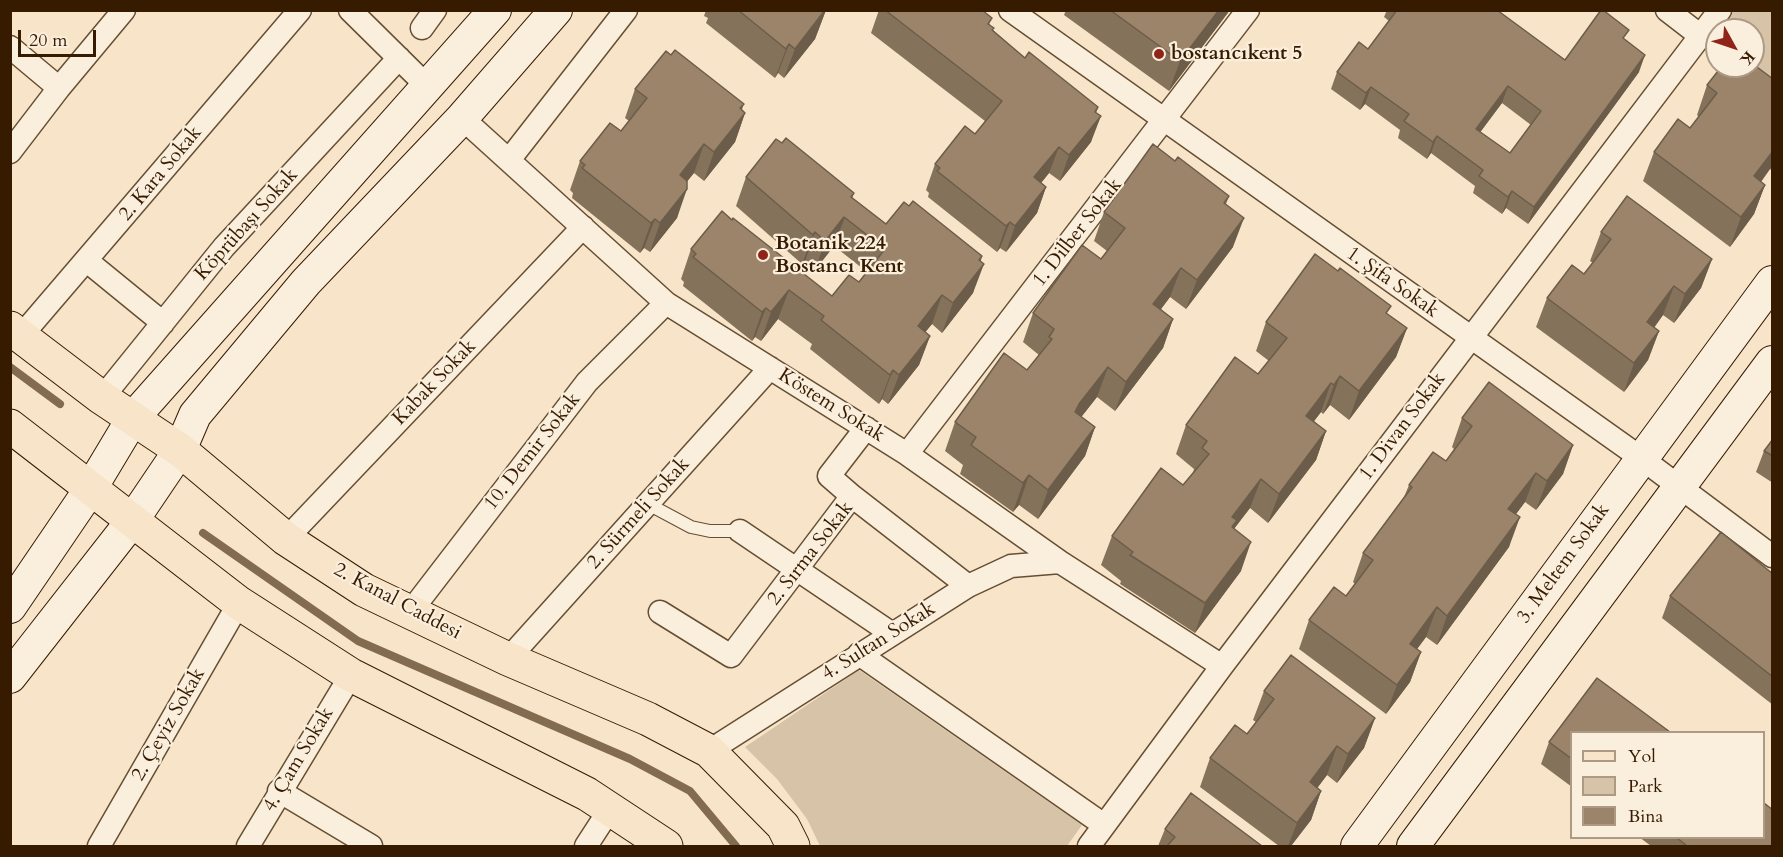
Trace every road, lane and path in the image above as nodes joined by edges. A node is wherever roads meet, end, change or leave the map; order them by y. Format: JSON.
{"nodes":[{"id":1,"x":124,"y":10,"type":"edge"},
{"id":2,"x":300,"y":10,"type":"edge"},
{"id":3,"x":350,"y":10,"type":"edge"},
{"id":4,"x":495,"y":10,"type":"edge"},
{"id":5,"x":556,"y":10,"type":"edge"},
{"id":6,"x":626,"y":10,"type":"edge"},
{"id":7,"x":1010,"y":10,"type":"edge"},
{"id":8,"x":1248,"y":10,"type":"edge"},
{"id":9,"x":1667,"y":10,"type":"edge"},
{"id":10,"x":1720,"y":10,"type":"edge"},
{"id":11,"x":1702,"y":37,"type":"junction"},
{"id":12,"x":10,"y":47,"type":"edge"},
{"id":13,"x":399,"y":58,"type":"junction"},
{"id":14,"x":59,"y":87,"type":"junction"},
{"id":15,"x":428,"y":87,"type":"junction"},
{"id":16,"x":462,"y":118,"type":"junction"},
{"id":17,"x":1164,"y":121,"type":"junction"},
{"id":18,"x":10,"y":152,"type":"edge"},
{"id":19,"x":509,"y":160,"type":"junction"},
{"id":20,"x":583,"y":227,"type":"junction"},
{"id":21,"x":87,"y":261,"type":"junction"},
{"id":22,"x":1773,"y":282,"type":"edge"},
{"id":23,"x":666,"y":303,"type":"junction"},
{"id":24,"x":163,"y":323,"type":"junction"},
{"id":25,"x":16,"y":332,"type":"edge"},
{"id":26,"x":1470,"y":338,"type":"junction"},
{"id":27,"x":1773,"y":362,"type":"edge"},
{"id":28,"x":771,"y":368,"type":"junction"},
{"id":29,"x":102,"y":398,"type":"junction"},
{"id":30,"x":133,"y":418,"type":"junction"},
{"id":31,"x":10,"y":426,"type":"edge"},
{"id":32,"x":866,"y":428,"type":"junction"},
{"id":33,"x":180,"y":450,"type":"junction"},
{"id":34,"x":907,"y":454,"type":"junction"},
{"id":35,"x":1641,"y":458,"type":"junction"},
{"id":36,"x":91,"y":488,"type":"junction"},
{"id":37,"x":1680,"y":488,"type":"junction"},
{"id":38,"x":852,"y":496,"type":"junction"},
{"id":39,"x":648,"y":504,"type":"junction"},
{"id":40,"x":132,"y":521,"type":"junction"},
{"id":41,"x":740,"y":531,"type":"joint"},
{"id":42,"x":286,"y":539,"type":"junction"},
{"id":43,"x":1773,"y":556,"type":"edge"},
{"id":44,"x":1060,"y":562,"type":"junction"},
{"id":45,"x":798,"y":569,"type":"junction"},
{"id":46,"x":968,"y":586,"type":"junction"},
{"id":47,"x":239,"y":603,"type":"junction"},
{"id":48,"x":10,"y":607,"type":"edge"},
{"id":49,"x":411,"y":611,"type":"junction"},
{"id":50,"x":660,"y":612,"type":"dead end"},
{"id":51,"x":891,"y":633,"type":"junction"},
{"id":52,"x":859,"y":654,"type":"junction"},
{"id":53,"x":508,"y":659,"type":"junction"},
{"id":54,"x":1222,"y":666,"type":"junction"},
{"id":55,"x":351,"y":675,"type":"junction"},
{"id":56,"x":10,"y":677,"type":"edge"},
{"id":57,"x":709,"y":751,"type":"junction"},
{"id":58,"x":279,"y":791,"type":"junction"},
{"id":59,"x":610,"y":809,"type":"junction"},
{"id":60,"x":1104,"y":825,"type":"junction"},
{"id":61,"x":99,"y":846,"type":"edge"},
{"id":62,"x":248,"y":846,"type":"edge"},
{"id":63,"x":371,"y":846,"type":"edge"},
{"id":64,"x":586,"y":846,"type":"edge"},
{"id":65,"x":666,"y":846,"type":"edge"},
{"id":66,"x":793,"y":846,"type":"edge"},
{"id":67,"x":1089,"y":846,"type":"edge"},
{"id":68,"x":1357,"y":846,"type":"edge"},
{"id":69,"x":1413,"y":846,"type":"edge"}],
"edges":[{"from":1,"to":14,"type":"street"},
{"from":2,"to":21,"type":"street","name":"2. Kara Sokak"},
{"from":3,"to":13,"type":"street"},
{"from":4,"to":15,"type":"main road"},
{"from":5,"to":16,"type":"main road"},
{"from":6,"to":19,"type":"street"},
{"from":7,"to":17,"type":"street","name":"1. Şifa Sokak"},
{"from":8,"to":17,"type":"street","name":"1. Dilber Sokak"},
{"from":9,"to":11,"type":"street"},
{"from":10,"to":11,"type":"street","name":"1. Divan Sokak"},
{"from":11,"to":26,"type":"street","name":"1. Divan Sokak"},
{"from":12,"to":14,"type":"street"},
{"from":13,"to":15,"type":"street"},
{"from":13,"to":24,"type":"street","name":"Köprübaşı Sokak"},
{"from":14,"to":18,"type":"street"},
{"from":15,"to":30,"type":"main road"},
{"from":16,"to":19,"type":"street","name":"Köstem Sokak"},
{"from":16,"to":33,"type":"main road"},
{"from":17,"to":26,"type":"street","name":"1. Şifa Sokak"},
{"from":17,"to":34,"type":"street","name":"1. Dilber Sokak"},
{"from":19,"to":20,"type":"street","name":"Köstem Sokak"},
{"from":20,"to":23,"type":"street","name":"Köstem Sokak"},
{"from":20,"to":42,"type":"street","name":"Kabak Sokak"},
{"from":21,"to":24,"type":"street"},
{"from":21,"to":25,"type":"street","name":"2. Kara Sokak"},
{"from":22,"to":35,"type":"main road","name":"3. Meltem Sokak"},
{"from":23,"to":28,"type":"street","name":"Köstem Sokak"},
{"from":23,"to":49,"type":"street","name":"10. Demir Sokak"},
{"from":24,"to":29,"type":"street","name":"Köprübaşı Sokak"},
{"from":25,"to":29,"type":"main road","name":"2. Kanal Caddesi"},
{"from":26,"to":35,"type":"street","name":"1. Şifa Sokak"},
{"from":26,"to":54,"type":"street","name":"1. Divan Sokak"},
{"from":27,"to":37,"type":"main road"},
{"from":28,"to":32,"type":"street","name":"Köstem Sokak"},
{"from":28,"to":39,"type":"street","name":"2. Sürmeli Sokak"},
{"from":29,"to":30,"type":"main road","name":"2. Kanal Caddesi"},
{"from":30,"to":33,"type":"main road","name":"2. Kanal Caddesi"},
{"from":30,"to":36,"type":"main road"},
{"from":31,"to":36,"type":"main road"},
{"from":32,"to":34,"type":"street","name":"Köstem Sokak"},
{"from":32,"to":38,"type":"street"},
{"from":33,"to":40,"type":"main road"},
{"from":33,"to":42,"type":"main road","name":"2. Kanal Caddesi"},
{"from":34,"to":44,"type":"street","name":"Köstem Sokak"},
{"from":35,"to":37,"type":"street","name":"1. Şifa Sokak"},
{"from":35,"to":68,"type":"main road","name":"3. Meltem Sokak"},
{"from":36,"to":40,"type":"main road"},
{"from":36,"to":48,"type":"main road"},
{"from":37,"to":43,"type":"street","name":"1. Şifa Sokak"},
{"from":37,"to":69,"type":"main road"},
{"from":38,"to":45,"type":"street","name":"2. Sırma Sokak"},
{"from":38,"to":46,"type":"street","name":"2. Sırma Sokak"},
{"from":39,"to":41,"type":"lane"},
{"from":39,"to":53,"type":"street","name":"2. Sürmeli Sokak"},
{"from":40,"to":47,"type":"main road"},
{"from":40,"to":56,"type":"main road"},
{"from":41,"to":45,"type":"street"},
{"from":42,"to":49,"type":"main road","name":"2. Kanal Caddesi"},
{"from":44,"to":46,"type":"street","name":"4. Sultan Sokak"},
{"from":44,"to":54,"type":"street","name":"Köstem Sokak"},
{"from":45,"to":50,"type":"street","name":"2. Sırma Sokak"},
{"from":45,"to":51,"type":"street"},
{"from":46,"to":51,"type":"street","name":"4. Sultan Sokak"},
{"from":47,"to":55,"type":"main road"},
{"from":47,"to":61,"type":"street","name":"2. Çeyiz Sokak"},
{"from":49,"to":53,"type":"main road","name":"2. Kanal Caddesi"},
{"from":51,"to":52,"type":"street","name":"4. Sultan Sokak"},
{"from":52,"to":57,"type":"street","name":"4. Sultan Sokak"},
{"from":52,"to":60,"type":"street"},
{"from":53,"to":57,"type":"main road","name":"2. Kanal Caddesi"},
{"from":54,"to":60,"type":"street","name":"1. Divan Sokak"},
{"from":55,"to":58,"type":"street","name":"4. Çam Sokak"},
{"from":55,"to":59,"type":"main road"},
{"from":57,"to":66,"type":"main road","name":"2. Kanal Caddesi"},
{"from":58,"to":62,"type":"street","name":"4. Çam Sokak"},
{"from":58,"to":63,"type":"street"},
{"from":59,"to":64,"type":"street"},
{"from":59,"to":65,"type":"main road"},
{"from":60,"to":67,"type":"street","name":"1. Divan Sokak"}]}
